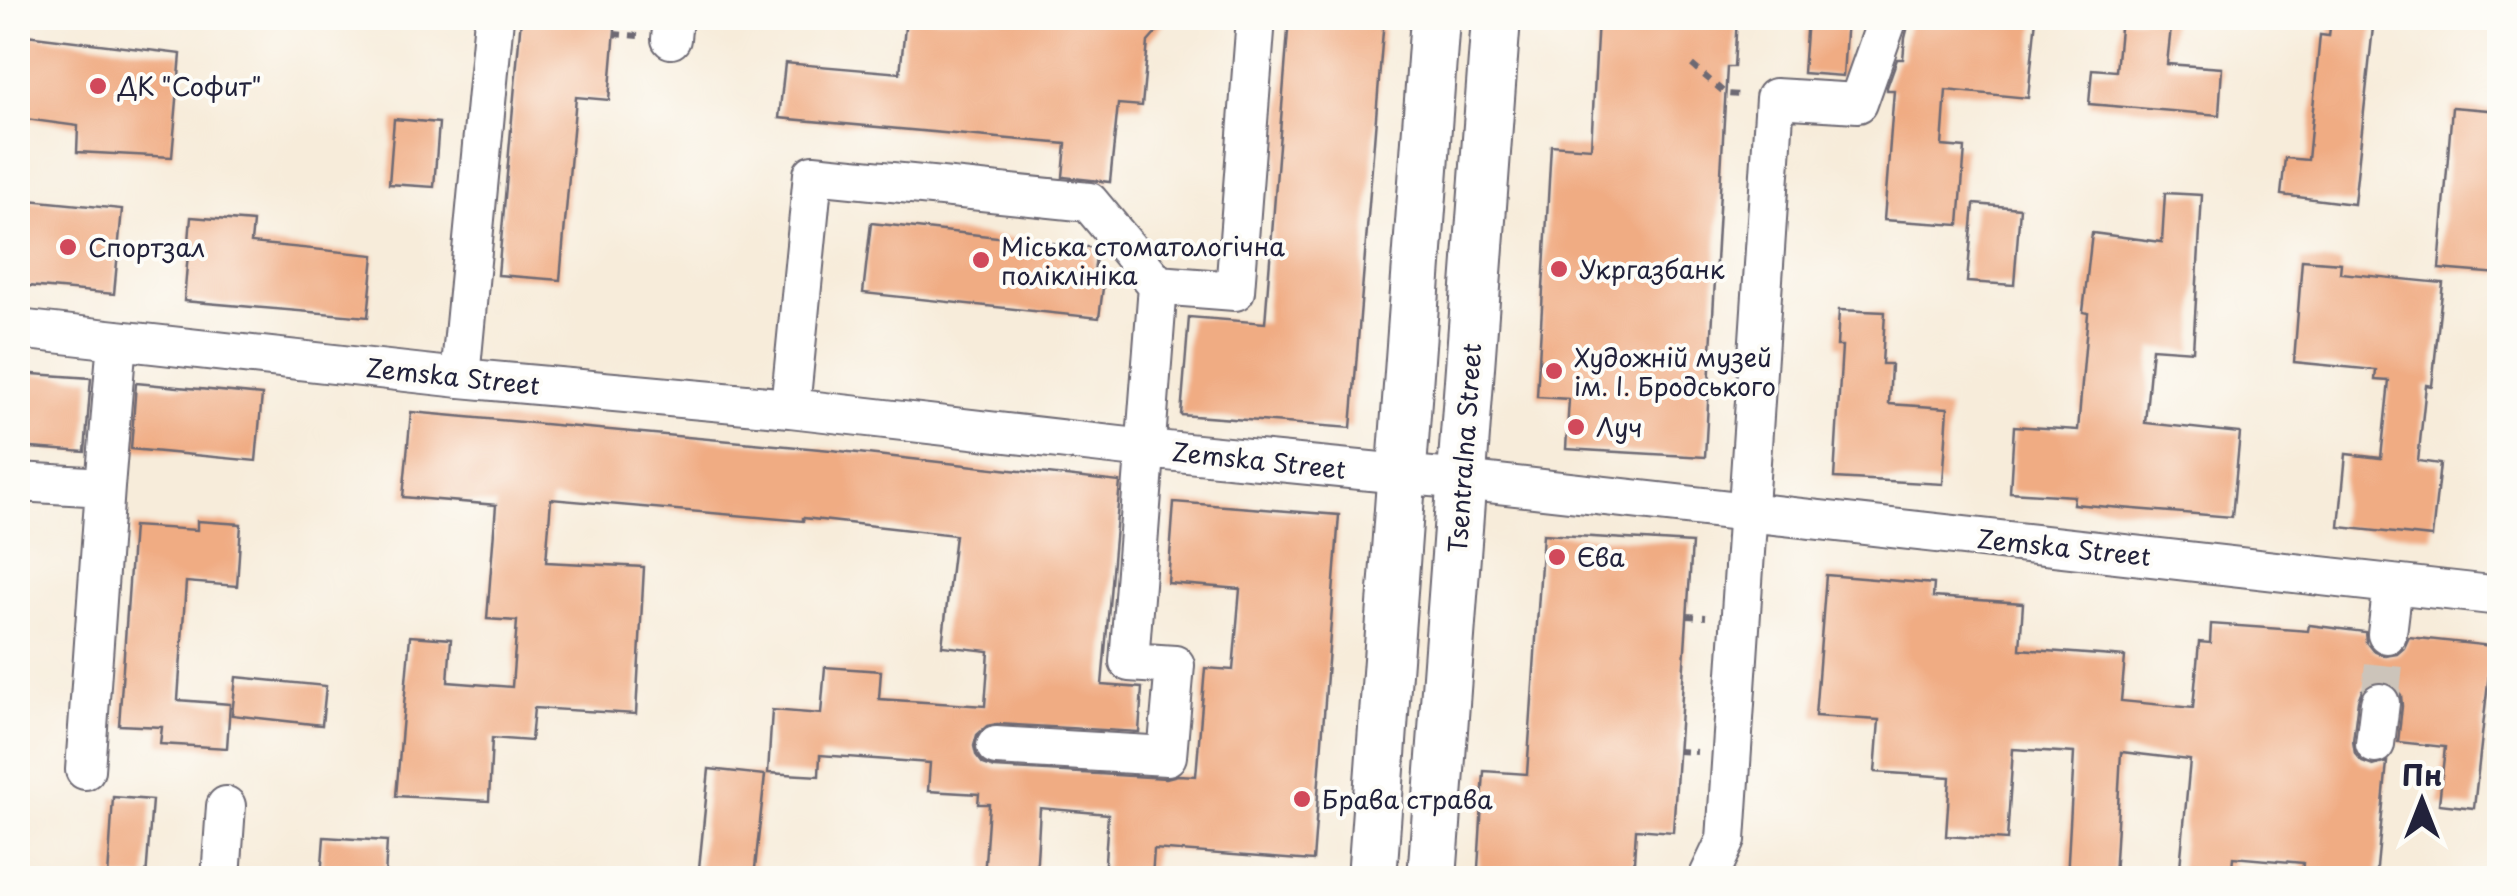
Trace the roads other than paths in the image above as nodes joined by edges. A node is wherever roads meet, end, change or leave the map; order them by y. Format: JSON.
{"nodes":[{"id":1,"x":494,"y":18,"type":"edge"},
{"id":2,"x":1256,"y":18,"type":"edge"},
{"id":3,"x":1435,"y":18,"type":"edge"},
{"id":4,"x":1496,"y":18,"type":"edge"},
{"id":5,"x":1888,"y":18,"type":"edge"},
{"id":6,"x":1158,"y":285,"type":"junction"},
{"id":7,"x":18,"y":329,"type":"edge"},
{"id":8,"x":117,"y":340,"type":"junction"},
{"id":9,"x":460,"y":378,"type":"junction"},
{"id":10,"x":790,"y":408,"type":"junction"},
{"id":11,"x":1146,"y":448,"type":"junction"},
{"id":12,"x":1401,"y":474,"type":"junction"},
{"id":13,"x":1462,"y":480,"type":"junction"},
{"id":14,"x":18,"y":482,"type":"edge"},
{"id":15,"x":104,"y":487,"type":"junction"},
{"id":16,"x":1748,"y":512,"type":"junction"},
{"id":17,"x":2393,"y":584,"type":"junction"},
{"id":18,"x":2500,"y":596,"type":"edge"},
{"id":19,"x":2387,"y":634,"type":"tunnel mouth"},
{"id":20,"x":2380,"y":703,"type":"tunnel mouth"},
{"id":21,"x":2375,"y":744,"type":"dead end"},
{"id":22,"x":996,"y":746,"type":"dead end"},
{"id":23,"x":85,"y":770,"type":"dead end"},
{"id":24,"x":226,"y":806,"type":"dead end"},
{"id":25,"x":221,"y":878,"type":"edge"},
{"id":26,"x":1372,"y":878,"type":"edge"},
{"id":27,"x":1432,"y":878,"type":"edge"},
{"id":28,"x":1708,"y":878,"type":"edge"}],
"edges":[{"from":1,"to":9,"type":"street"},
{"from":2,"to":6,"type":"street"},
{"from":3,"to":12,"type":"main road"},
{"from":4,"to":13,"type":"main road","name":"Tsentralna Street"},
{"from":5,"to":16,"type":"street"},
{"from":6,"to":10,"type":"street"},
{"from":6,"to":11,"type":"street"},
{"from":7,"to":8,"type":"street","name":"Zemska Street"},
{"from":8,"to":9,"type":"street","name":"Zemska Street"},
{"from":8,"to":15,"type":"street"},
{"from":9,"to":10,"type":"street","name":"Zemska Street"},
{"from":10,"to":11,"type":"street","name":"Zemska Street"},
{"from":11,"to":12,"type":"street","name":"Zemska Street"},
{"from":11,"to":22,"type":"street"},
{"from":12,"to":13,"type":"street","name":"Zemska Street"},
{"from":12,"to":26,"type":"main road"},
{"from":13,"to":16,"type":"street","name":"Zemska Street"},
{"from":13,"to":27,"type":"main road","name":"Tsentralna Street"},
{"from":14,"to":15,"type":"street"},
{"from":15,"to":23,"type":"street"},
{"from":16,"to":17,"type":"street","name":"Zemska Street"},
{"from":16,"to":28,"type":"street"},
{"from":17,"to":18,"type":"street","name":"Zemska Street"},
{"from":17,"to":19,"type":"street"},
{"from":20,"to":21,"type":"street"},
{"from":24,"to":25,"type":"street"}]}
